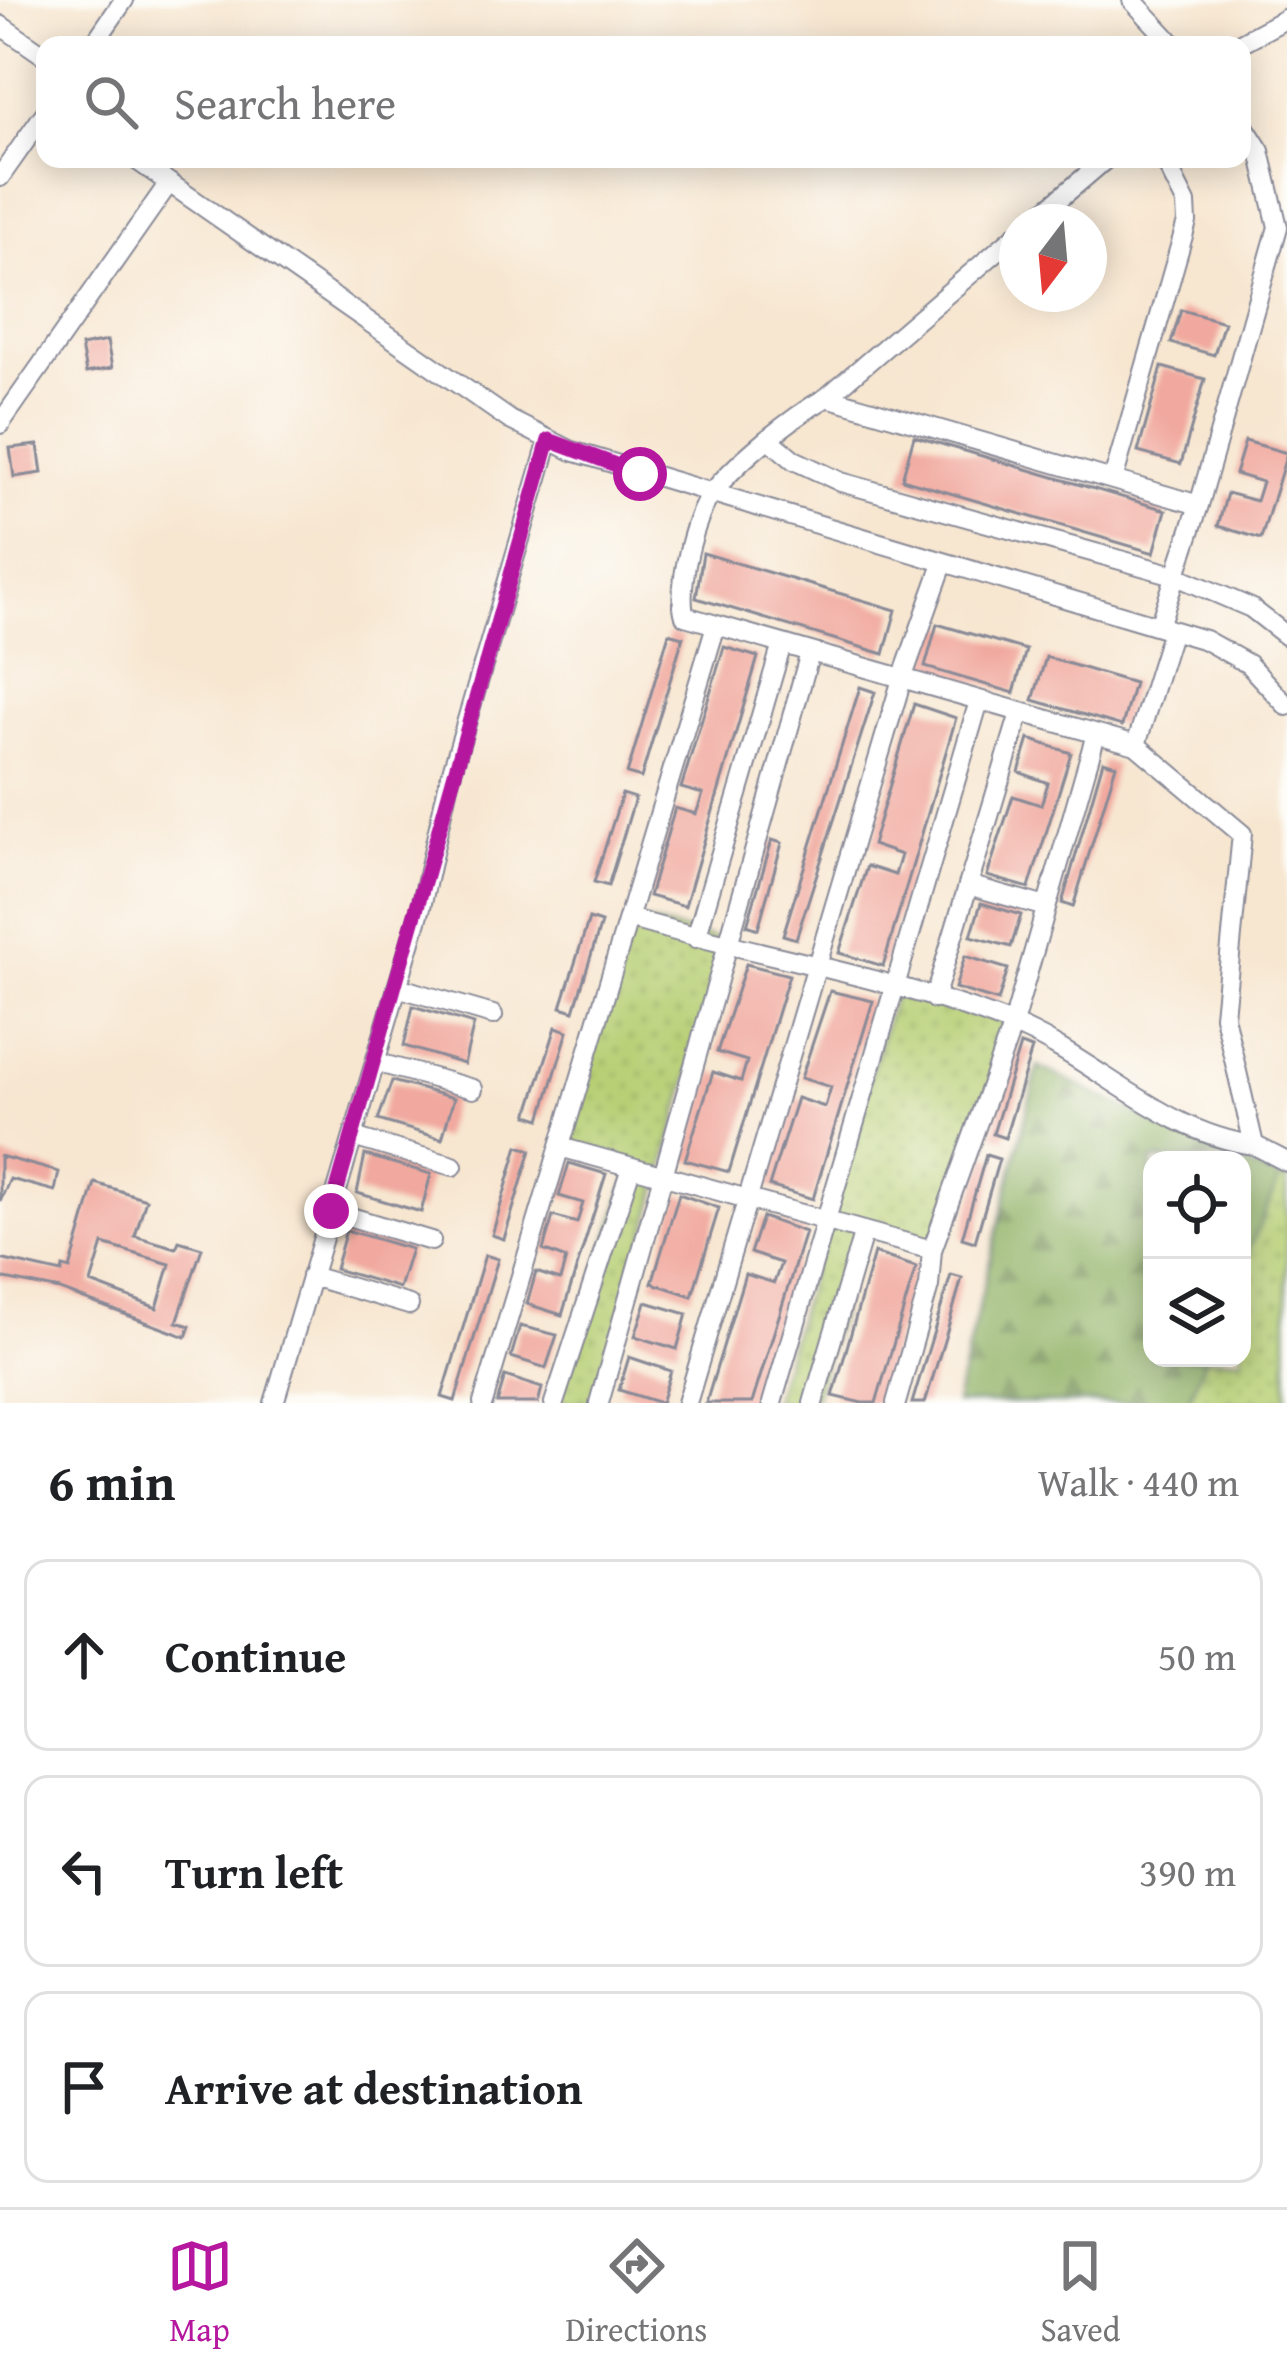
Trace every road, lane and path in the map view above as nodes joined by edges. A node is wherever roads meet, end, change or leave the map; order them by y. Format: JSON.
{"nodes":[{"id":1,"x":124,"y":0,"type":"edge"},
{"id":2,"x":1132,"y":0,"type":"edge"},
{"id":3,"x":1287,"y":18,"type":"edge"},
{"id":4,"x":0,"y":25,"type":"edge"},
{"id":5,"x":99,"y":36,"type":"edge"},
{"id":6,"x":1166,"y":36,"type":"edge"},
{"id":7,"x":1251,"y":37,"type":"edge"},
{"id":8,"x":36,"y":50,"type":"edge"},
{"id":9,"x":36,"y":126,"type":"edge"},
{"id":10,"x":1251,"y":137,"type":"edge"},
{"id":11,"x":148,"y":168,"type":"edge"},
{"id":12,"x":1095,"y":168,"type":"edge"},
{"id":13,"x":1168,"y":168,"type":"edge"},
{"id":14,"x":0,"y":177,"type":"edge"},
{"id":15,"x":169,"y":183,"type":"junction"},
{"id":16,"x":1053,"y":204,"type":"edge"},
{"id":17,"x":999,"y":249,"type":"edge"},
{"id":18,"x":827,"y":397,"type":"junction"},
{"id":19,"x":0,"y":424,"type":"edge"},
{"id":20,"x":549,"y":440,"type":"junction"},
{"id":21,"x":771,"y":441,"type":"junction"},
{"id":22,"x":1113,"y":480,"type":"junction"},
{"id":23,"x":709,"y":496,"type":"junction"},
{"id":24,"x":1199,"y":505,"type":"junction"},
{"id":25,"x":943,"y":564,"type":"junction"},
{"id":26,"x":1174,"y":575,"type":"junction"},
{"id":27,"x":716,"y":625,"type":"junction"},
{"id":28,"x":1166,"y":628,"type":"junction"},
{"id":29,"x":1287,"y":636,"type":"edge"},
{"id":30,"x":782,"y":644,"type":"junction"},
{"id":31,"x":810,"y":653,"type":"junction"},
{"id":32,"x":902,"y":679,"type":"junction"},
{"id":33,"x":979,"y":701,"type":"junction"},
{"id":34,"x":1287,"y":706,"type":"edge"},
{"id":35,"x":1020,"y":712,"type":"junction"},
{"id":36,"x":1096,"y":734,"type":"junction"},
{"id":37,"x":1136,"y":745,"type":"junction"},
{"id":38,"x":968,"y":885,"type":"junction"},
{"id":39,"x":1046,"y":907,"type":"junction"},
{"id":40,"x":628,"y":918,"type":"junction"},
{"id":41,"x":696,"y":938,"type":"junction"},
{"id":42,"x":726,"y":941,"type":"junction"},
{"id":43,"x":817,"y":966,"type":"junction"},
{"id":44,"x":397,"y":987,"type":"junction"},
{"id":45,"x":896,"y":988,"type":"junction"},
{"id":46,"x":934,"y":999,"type":"junction"},
{"id":47,"x":493,"y":1016,"type":"dead end"},
{"id":48,"x":1013,"y":1024,"type":"junction"},
{"id":49,"x":375,"y":1062,"type":"junction"},
{"id":50,"x":473,"y":1089,"type":"dead end"},
{"id":51,"x":353,"y":1137,"type":"junction"},
{"id":52,"x":1254,"y":1145,"type":"junction"},
{"id":53,"x":560,"y":1147,"type":"junction"},
{"id":54,"x":1287,"y":1162,"type":"edge"},
{"id":55,"x":453,"y":1166,"type":"dead end"},
{"id":56,"x":631,"y":1168,"type":"junction"},
{"id":57,"x":668,"y":1173,"type":"junction"},
{"id":58,"x":748,"y":1196,"type":"junction"},
{"id":59,"x":331,"y":1211,"type":"junction"},
{"id":60,"x":826,"y":1221,"type":"junction"},
{"id":61,"x":863,"y":1234,"type":"junction"},
{"id":62,"x":431,"y":1240,"type":"dead end"},
{"id":63,"x":932,"y":1250,"type":"junction"},
{"id":64,"x":311,"y":1276,"type":"junction"},
{"id":65,"x":410,"y":1305,"type":"dead end"},
{"id":66,"x":274,"y":1403,"type":"edge"},
{"id":67,"x":484,"y":1403,"type":"edge"},
{"id":68,"x":554,"y":1403,"type":"edge"},
{"id":69,"x":599,"y":1403,"type":"edge"},
{"id":70,"x":687,"y":1403,"type":"edge"},
{"id":71,"x":772,"y":1403,"type":"edge"},
{"id":72,"x":814,"y":1403,"type":"edge"},
{"id":73,"x":896,"y":1403,"type":"edge"}],
"edges":[{"from":1,"to":5,"type":"street"},
{"from":2,"to":6,"type":"street"},
{"from":3,"to":7,"type":"street"},
{"from":4,"to":8,"type":"street"},
{"from":9,"to":14,"type":"street"},
{"from":10,"to":24,"type":"street"},
{"from":11,"to":15,"type":"street"},
{"from":12,"to":16,"type":"street"},
{"from":13,"to":22,"type":"street"},
{"from":15,"to":19,"type":"street"},
{"from":15,"to":20,"type":"street"},
{"from":17,"to":18,"type":"street"},
{"from":18,"to":21,"type":"street"},
{"from":18,"to":22,"type":"street"},
{"from":20,"to":23,"type":"street"},
{"from":20,"to":44,"type":"street"},
{"from":21,"to":23,"type":"street"},
{"from":21,"to":26,"type":"street"},
{"from":22,"to":24,"type":"street"},
{"from":23,"to":25,"type":"street"},
{"from":23,"to":27,"type":"street"},
{"from":24,"to":26,"type":"street"},
{"from":25,"to":28,"type":"street"},
{"from":25,"to":32,"type":"street"},
{"from":26,"to":28,"type":"street"},
{"from":26,"to":29,"type":"street"},
{"from":27,"to":30,"type":"street"},
{"from":27,"to":40,"type":"street"},
{"from":28,"to":34,"type":"street"},
{"from":28,"to":37,"type":"street"},
{"from":30,"to":31,"type":"street"},
{"from":30,"to":41,"type":"street"},
{"from":31,"to":32,"type":"street"},
{"from":31,"to":42,"type":"street"},
{"from":32,"to":33,"type":"street"},
{"from":32,"to":43,"type":"street"},
{"from":33,"to":35,"type":"street"},
{"from":33,"to":45,"type":"street"},
{"from":35,"to":36,"type":"street"},
{"from":35,"to":38,"type":"street"},
{"from":36,"to":37,"type":"street"},
{"from":36,"to":39,"type":"street"},
{"from":37,"to":52,"type":"street"},
{"from":38,"to":39,"type":"street"},
{"from":38,"to":46,"type":"street"},
{"from":39,"to":48,"type":"street"},
{"from":40,"to":41,"type":"street"},
{"from":40,"to":53,"type":"street"},
{"from":41,"to":42,"type":"street"},
{"from":42,"to":43,"type":"street"},
{"from":42,"to":57,"type":"street"},
{"from":43,"to":45,"type":"street"},
{"from":43,"to":58,"type":"street"},
{"from":44,"to":47,"type":"street"},
{"from":44,"to":49,"type":"street"},
{"from":45,"to":46,"type":"street"},
{"from":45,"to":60,"type":"street"},
{"from":46,"to":48,"type":"street"},
{"from":48,"to":52,"type":"street"},
{"from":48,"to":63,"type":"street"},
{"from":49,"to":50,"type":"street"},
{"from":49,"to":51,"type":"street"},
{"from":51,"to":55,"type":"street"},
{"from":51,"to":59,"type":"street"},
{"from":52,"to":54,"type":"street"},
{"from":53,"to":56,"type":"street"},
{"from":53,"to":67,"type":"street"},
{"from":56,"to":57,"type":"street"},
{"from":56,"to":68,"type":"street"},
{"from":57,"to":58,"type":"street"},
{"from":57,"to":69,"type":"street"},
{"from":58,"to":60,"type":"street"},
{"from":58,"to":70,"type":"street"},
{"from":59,"to":62,"type":"street"},
{"from":59,"to":64,"type":"street"},
{"from":60,"to":61,"type":"street"},
{"from":60,"to":71,"type":"street"},
{"from":61,"to":63,"type":"street"},
{"from":61,"to":72,"type":"street"},
{"from":63,"to":73,"type":"street"},
{"from":64,"to":65,"type":"street"},
{"from":64,"to":66,"type":"street"}]}
